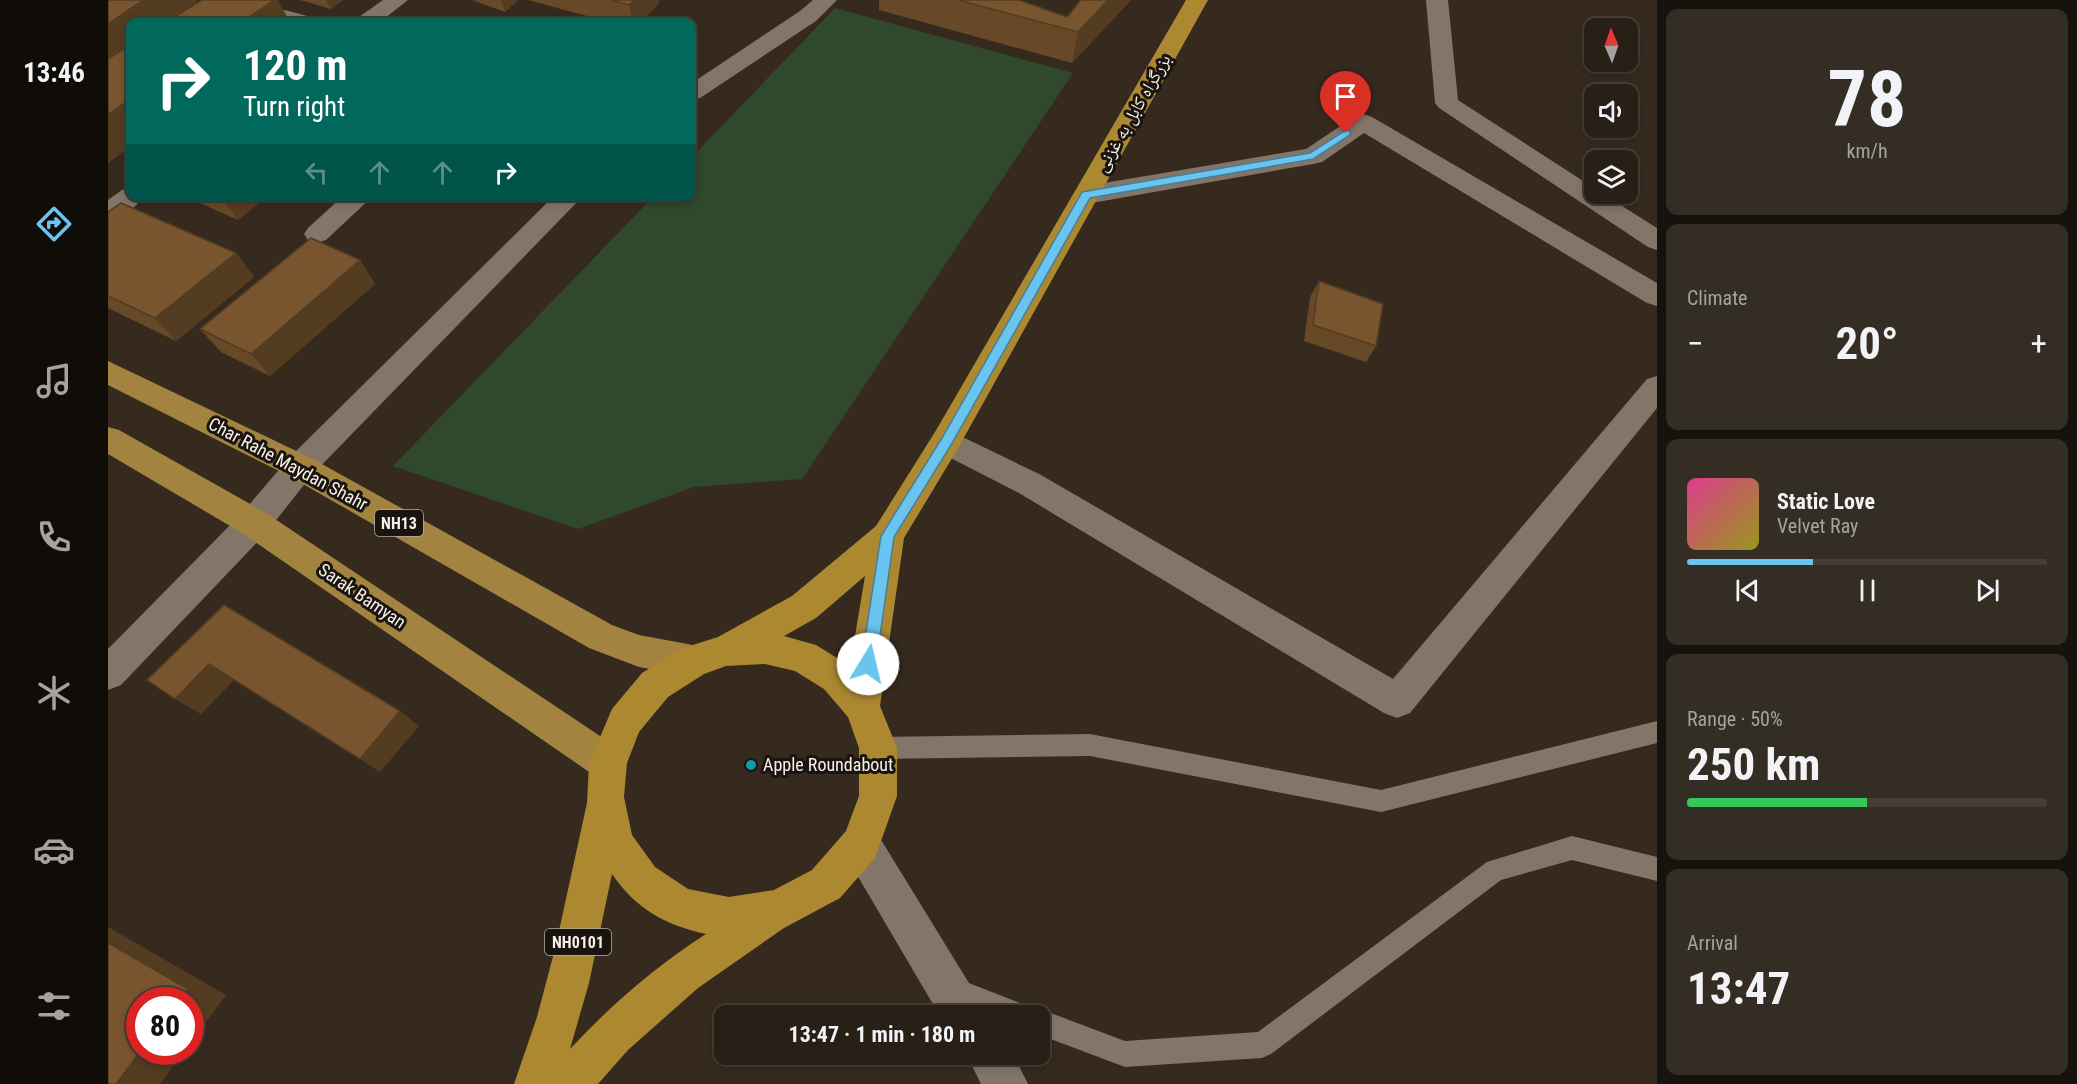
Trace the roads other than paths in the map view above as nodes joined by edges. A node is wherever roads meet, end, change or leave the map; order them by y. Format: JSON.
{"nodes":[{"id":1,"x":214,"y":0,"type":"edge"},
{"id":2,"x":397,"y":0,"type":"edge"},
{"id":3,"x":826,"y":0,"type":"edge"},
{"id":4,"x":1197,"y":0,"type":"edge"},
{"id":5,"x":1437,"y":0,"type":"edge"},
{"id":6,"x":300,"y":18,"type":"edge"},
{"id":7,"x":372,"y":18,"type":"edge"},
{"id":8,"x":696,"y":90,"type":"edge"},
{"id":9,"x":1086,"y":195,"type":"junction"},
{"id":10,"x":126,"y":200,"type":"edge"},
{"id":11,"x":354,"y":201,"type":"edge"},
{"id":12,"x":565,"y":201,"type":"edge"},
{"id":13,"x":108,"y":213,"type":"edge"},
{"id":14,"x":317,"y":234,"type":"dead end"},
{"id":15,"x":1657,"y":241,"type":"edge"},
{"id":16,"x":1657,"y":296,"type":"edge"},
{"id":17,"x":108,"y":372,"type":"edge"},
{"id":18,"x":1657,"y":387,"type":"edge"},
{"id":19,"x":108,"y":439,"type":"edge"},
{"id":20,"x":946,"y":441,"type":"junction"},
{"id":21,"x":300,"y":467,"type":"junction"},
{"id":22,"x":254,"y":522,"type":"junction"},
{"id":23,"x":888,"y":536,"type":"junction"},
{"id":24,"x":710,"y":655,"type":"junction"},
{"id":25,"x":108,"y":673,"type":"edge"},
{"id":26,"x":862,"y":706,"type":"junction"},
{"id":27,"x":1657,"y":732,"type":"edge"},
{"id":28,"x":878,"y":748,"type":"junction"},
{"id":29,"x":606,"y":780,"type":"junction"},
{"id":30,"x":861,"y":844,"type":"junction"},
{"id":31,"x":1657,"y":869,"type":"edge"},
{"id":32,"x":779,"y":910,"type":"junction"},
{"id":33,"x":956,"y":1002,"type":"edge"},
{"id":34,"x":1050,"y":1026,"type":"edge"},
{"id":35,"x":995,"y":1065,"type":"edge"},
{"id":36,"x":536,"y":1084,"type":"edge"},
{"id":37,"x":568,"y":1084,"type":"edge"},
{"id":38,"x":1006,"y":1084,"type":"edge"}],
"edges":[{"from":1,"to":6,"type":"lane"},
{"from":2,"to":7,"type":"street"},
{"from":3,"to":8,"type":"street"},
{"from":4,"to":9,"type":"highway","name":"بزرگراه کابل به غزنی","number":"NH0101"},
{"from":5,"to":15,"type":"street"},
{"from":9,"to":16,"type":"street"},
{"from":9,"to":20,"type":"highway","name":"بزرگراه کابل به غزنی","number":"NH0101"},
{"from":10,"to":13,"type":"street"},
{"from":11,"to":14,"type":"street"},
{"from":12,"to":21,"type":"street"},
{"from":17,"to":21,"type":"main road","name":"Char Rahe Maydan Shahr","number":"NH13"},
{"from":18,"to":20,"type":"street"},
{"from":19,"to":22,"type":"main road","name":"Sarak Bamyan"},
{"from":20,"to":23,"type":"highway","name":"بزرگراه کابل به غزنی","number":"NH0101"},
{"from":21,"to":22,"type":"street"},
{"from":21,"to":24,"type":"main road","name":"Char Rahe Maydan Shahr","number":"NH13"},
{"from":22,"to":25,"type":"street"},
{"from":22,"to":29,"type":"main road","name":"Sarak Bamyan"},
{"from":23,"to":24,"type":"highway","name":"بزرگراه کابل به غزنی","number":"NH0101"},
{"from":23,"to":26,"type":"highway","name":"بزرگراه کابل به غزنی","number":"NH0101"},
{"from":24,"to":26,"type":"highway","number":"NH0101"},
{"from":24,"to":29,"type":"highway","number":"NH0101"},
{"from":26,"to":28,"type":"highway","number":"NH0101"},
{"from":27,"to":28,"type":"lane"},
{"from":28,"to":30,"type":"highway","number":"NH0101"},
{"from":29,"to":32,"type":"highway","number":"NH0101"},
{"from":29,"to":36,"type":"highway","number":"NH0101"},
{"from":30,"to":32,"type":"highway","number":"NH0101"},
{"from":30,"to":33,"type":"street"},
{"from":31,"to":34,"type":"lane"},
{"from":32,"to":37,"type":"highway","number":"NH0101"},
{"from":35,"to":38,"type":"street"}]}
